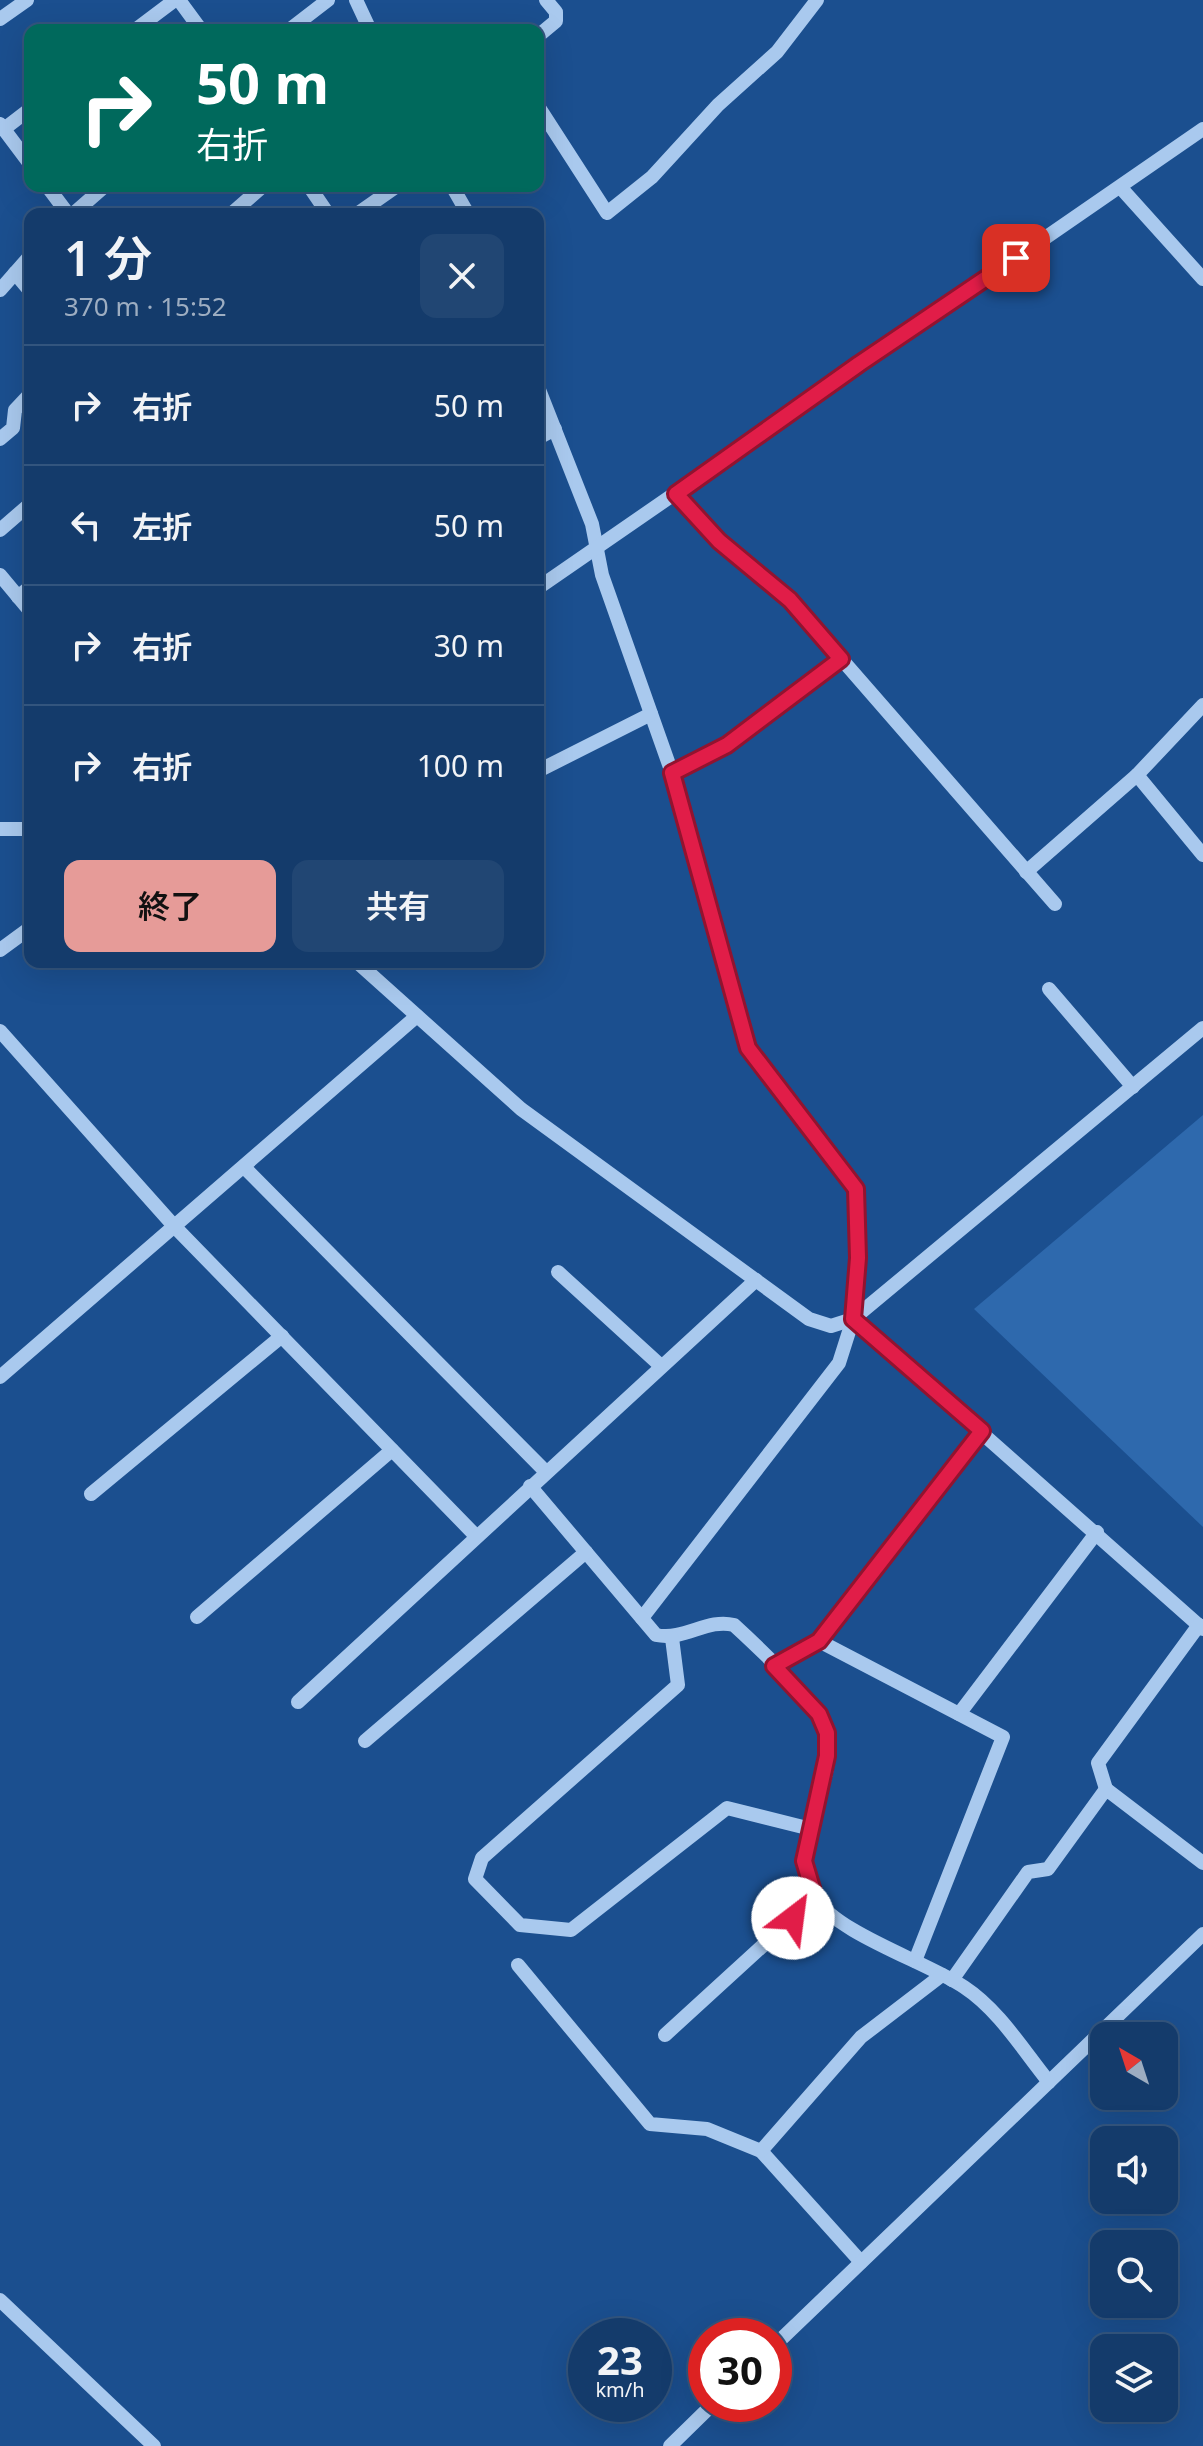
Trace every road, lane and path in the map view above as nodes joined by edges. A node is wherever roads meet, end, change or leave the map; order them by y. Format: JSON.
{"nodes":[{"id":1,"x":27,"y":0,"type":"edge"},
{"id":2,"x":177,"y":0,"type":"edge"},
{"id":3,"x":328,"y":0,"type":"edge"},
{"id":4,"x":356,"y":0,"type":"edge"},
{"id":5,"x":546,"y":0,"type":"edge"},
{"id":6,"x":817,"y":0,"type":"edge"},
{"id":7,"x":0,"y":19,"type":"edge"},
{"id":8,"x":143,"y":24,"type":"edge"},
{"id":9,"x":196,"y":24,"type":"edge"},
{"id":10,"x":297,"y":24,"type":"edge"},
{"id":11,"x":367,"y":24,"type":"edge"},
{"id":12,"x":544,"y":31,"type":"edge"},
{"id":13,"x":24,"y":113,"type":"edge"},
{"id":14,"x":544,"y":115,"type":"edge"},
{"id":15,"x":2,"y":126,"type":"edge"},
{"id":16,"x":1203,"y":129,"type":"edge"},
{"id":17,"x":24,"y":156,"type":"edge"},
{"id":18,"x":1121,"y":188,"type":"junction"},
{"id":19,"x":52,"y":192,"type":"edge"},
{"id":20,"x":98,"y":192,"type":"edge"},
{"id":21,"x":256,"y":192,"type":"edge"},
{"id":22,"x":388,"y":192,"type":"edge"},
{"id":23,"x":66,"y":208,"type":"edge"},
{"id":24,"x":78,"y":208,"type":"edge"},
{"id":25,"x":238,"y":208,"type":"edge"},
{"id":26,"x":366,"y":208,"type":"edge"},
{"id":27,"x":24,"y":263,"type":"edge"},
{"id":28,"x":15,"y":273,"type":"junction"},
{"id":29,"x":1203,"y":279,"type":"edge"},
{"id":30,"x":24,"y":284,"type":"edge"},
{"id":31,"x":0,"y":290,"type":"edge"},
{"id":32,"x":24,"y":400,"type":"edge"},
{"id":33,"x":544,"y":402,"type":"edge"},
{"id":34,"x":555,"y":429,"type":"junction"},
{"id":35,"x":544,"y":435,"type":"edge"},
{"id":36,"x":0,"y":439,"type":"edge"},
{"id":37,"x":676,"y":494,"type":"junction"},
{"id":38,"x":24,"y":509,"type":"edge"},
{"id":39,"x":0,"y":530,"type":"edge"},
{"id":40,"x":596,"y":549,"type":"junction"},
{"id":41,"x":0,"y":575,"type":"edge"},
{"id":42,"x":544,"y":584,"type":"edge"},
{"id":43,"x":24,"y":592,"type":"edge"},
{"id":44,"x":18,"y":597,"type":"junction"},
{"id":45,"x":24,"y":604,"type":"edge"},
{"id":46,"x":841,"y":659,"type":"junction"},
{"id":47,"x":1203,"y":705,"type":"edge"},
{"id":48,"x":651,"y":714,"type":"junction"},
{"id":49,"x":544,"y":768,"type":"edge"},
{"id":50,"x":672,"y":773,"type":"junction"},
{"id":51,"x":1137,"y":775,"type":"junction"},
{"id":52,"x":0,"y":829,"type":"edge"},
{"id":53,"x":24,"y":829,"type":"edge"},
{"id":54,"x":1203,"y":855,"type":"edge"},
{"id":55,"x":1026,"y":872,"type":"junction"},
{"id":56,"x":1055,"y":904,"type":"dead end"},
{"id":57,"x":24,"y":932,"type":"edge"},
{"id":58,"x":0,"y":950,"type":"edge"},
{"id":59,"x":364,"y":968,"type":"edge"},
{"id":60,"x":1049,"y":989,"type":"dead end"},
{"id":61,"x":417,"y":1016,"type":"junction"},
{"id":62,"x":1203,"y":1028,"type":"edge"},
{"id":63,"x":0,"y":1031,"type":"edge"},
{"id":64,"x":1133,"y":1087,"type":"junction"},
{"id":65,"x":244,"y":1167,"type":"junction"},
{"id":66,"x":174,"y":1226,"type":"junction"},
{"id":67,"x":558,"y":1272,"type":"dead end"},
{"id":68,"x":756,"y":1280,"type":"junction"},
{"id":69,"x":853,"y":1319,"type":"junction"},
{"id":70,"x":282,"y":1336,"type":"junction"},
{"id":71,"x":661,"y":1366,"type":"junction"},
{"id":72,"x":0,"y":1377,"type":"edge"},
{"id":73,"x":982,"y":1431,"type":"junction"},
{"id":74,"x":392,"y":1450,"type":"junction"},
{"id":75,"x":546,"y":1472,"type":"junction"},
{"id":76,"x":530,"y":1486,"type":"junction"},
{"id":77,"x":91,"y":1494,"type":"dead end"},
{"id":78,"x":1097,"y":1532,"type":"junction"},
{"id":79,"x":475,"y":1535,"type":"junction"},
{"id":80,"x":586,"y":1552,"type":"junction"},
{"id":81,"x":197,"y":1617,"type":"dead end"},
{"id":82,"x":642,"y":1618,"type":"junction"},
{"id":83,"x":1201,"y":1627,"type":"edge"},
{"id":84,"x":672,"y":1638,"type":"junction"},
{"id":85,"x":819,"y":1641,"type":"junction"},
{"id":86,"x":774,"y":1666,"type":"junction"},
{"id":87,"x":298,"y":1702,"type":"dead end"},
{"id":88,"x":959,"y":1714,"type":"junction"},
{"id":89,"x":365,"y":1741,"type":"dead end"},
{"id":90,"x":1106,"y":1789,"type":"junction"},
{"id":91,"x":811,"y":1829,"type":"junction"},
{"id":92,"x":1203,"y":1863,"type":"edge"},
{"id":93,"x":815,"y":1898,"type":"junction"},
{"id":94,"x":1203,"y":1934,"type":"edge"},
{"id":95,"x":915,"y":1961,"type":"junction"},
{"id":96,"x":518,"y":1965,"type":"dead end"},
{"id":97,"x":947,"y":1978,"type":"junction"},
{"id":98,"x":665,"y":2035,"type":"dead end"},
{"id":99,"x":1049,"y":2082,"type":"junction"},
{"id":100,"x":761,"y":2151,"type":"junction"},
{"id":101,"x":861,"y":2262,"type":"junction"},
{"id":102,"x":0,"y":2300,"type":"edge"},
{"id":103,"x":792,"y":2329,"type":"edge"},
{"id":104,"x":695,"y":2422,"type":"edge"},
{"id":105,"x":154,"y":2446,"type":"edge"},
{"id":106,"x":670,"y":2446,"type":"edge"}],
"edges":[{"from":1,"to":7,"type":"street"},
{"from":2,"to":8,"type":"street"},
{"from":2,"to":9,"type":"street"},
{"from":3,"to":10,"type":"street"},
{"from":4,"to":11,"type":"street"},
{"from":5,"to":12,"type":"street"},
{"from":6,"to":14,"type":"street"},
{"from":13,"to":15,"type":"street"},
{"from":15,"to":17,"type":"street"},
{"from":16,"to":18,"type":"street"},
{"from":18,"to":29,"type":"street"},
{"from":18,"to":37,"type":"street"},
{"from":19,"to":23,"type":"street"},
{"from":20,"to":24,"type":"street"},
{"from":21,"to":25,"type":"street"},
{"from":22,"to":26,"type":"street"},
{"from":27,"to":28,"type":"street"},
{"from":28,"to":30,"type":"street"},
{"from":28,"to":31,"type":"street"},
{"from":32,"to":36,"type":"street"},
{"from":33,"to":34,"type":"street"},
{"from":34,"to":35,"type":"street"},
{"from":34,"to":40,"type":"street"},
{"from":37,"to":40,"type":"street"},
{"from":37,"to":46,"type":"street"},
{"from":38,"to":39,"type":"street"},
{"from":40,"to":42,"type":"street"},
{"from":40,"to":48,"type":"street"},
{"from":41,"to":44,"type":"street"},
{"from":43,"to":44,"type":"street"},
{"from":44,"to":45,"type":"street"},
{"from":46,"to":50,"type":"street"},
{"from":46,"to":55,"type":"street"},
{"from":47,"to":51,"type":"street"},
{"from":48,"to":49,"type":"street"},
{"from":48,"to":50,"type":"street"},
{"from":50,"to":69,"type":"street"},
{"from":51,"to":54,"type":"street"},
{"from":51,"to":55,"type":"street"},
{"from":52,"to":53,"type":"street"},
{"from":55,"to":56,"type":"street"},
{"from":57,"to":58,"type":"street"},
{"from":59,"to":61,"type":"street"},
{"from":60,"to":64,"type":"street"},
{"from":61,"to":65,"type":"street"},
{"from":61,"to":68,"type":"street"},
{"from":62,"to":64,"type":"street"},
{"from":63,"to":66,"type":"street"},
{"from":64,"to":69,"type":"street"},
{"from":65,"to":66,"type":"street"},
{"from":65,"to":75,"type":"street"},
{"from":66,"to":70,"type":"street"},
{"from":66,"to":72,"type":"street"},
{"from":67,"to":71,"type":"street"},
{"from":68,"to":69,"type":"street"},
{"from":68,"to":71,"type":"street"},
{"from":69,"to":73,"type":"street"},
{"from":69,"to":82,"type":"street"},
{"from":70,"to":74,"type":"street"},
{"from":70,"to":77,"type":"street"},
{"from":71,"to":75,"type":"street"},
{"from":73,"to":78,"type":"street"},
{"from":73,"to":85,"type":"street"},
{"from":74,"to":79,"type":"street"},
{"from":74,"to":81,"type":"street"},
{"from":75,"to":76,"type":"street"},
{"from":76,"to":79,"type":"street"},
{"from":76,"to":80,"type":"street"},
{"from":78,"to":83,"type":"street"},
{"from":78,"to":88,"type":"street"},
{"from":79,"to":87,"type":"street"},
{"from":80,"to":82,"type":"street"},
{"from":80,"to":89,"type":"street"},
{"from":82,"to":84,"type":"street"},
{"from":83,"to":90,"type":"street"},
{"from":84,"to":86,"type":"street"},
{"from":84,"to":91,"type":"street"},
{"from":85,"to":86,"type":"street"},
{"from":85,"to":88,"type":"street"},
{"from":86,"to":91,"type":"street"},
{"from":88,"to":95,"type":"street"},
{"from":90,"to":92,"type":"street"},
{"from":90,"to":97,"type":"street"},
{"from":91,"to":93,"type":"street"},
{"from":93,"to":95,"type":"street"},
{"from":93,"to":98,"type":"street"},
{"from":94,"to":99,"type":"street"},
{"from":95,"to":97,"type":"street"},
{"from":96,"to":100,"type":"street"},
{"from":97,"to":99,"type":"street"},
{"from":97,"to":100,"type":"street"},
{"from":99,"to":101,"type":"street"},
{"from":100,"to":101,"type":"street"},
{"from":101,"to":103,"type":"street"},
{"from":102,"to":105,"type":"street"},
{"from":104,"to":106,"type":"street"}]}
